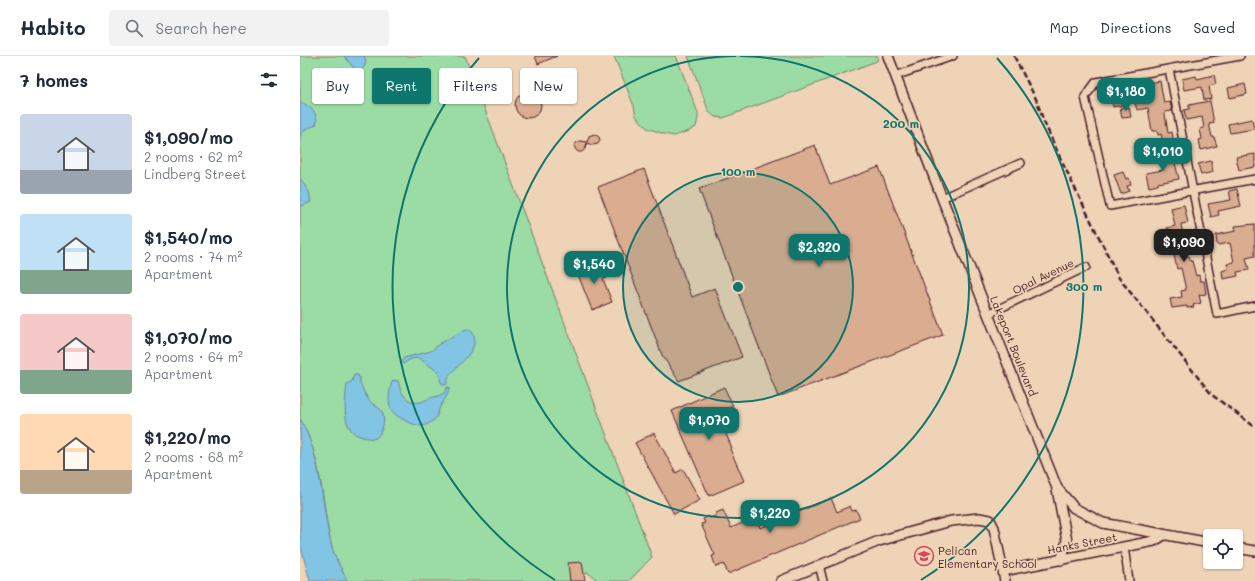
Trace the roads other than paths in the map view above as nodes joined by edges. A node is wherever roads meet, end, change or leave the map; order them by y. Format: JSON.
{"nodes":[{"id":1,"x":888,"y":56,"type":"edge"},
{"id":2,"x":953,"y":56,"type":"edge"},
{"id":3,"x":1240,"y":56,"type":"edge"},
{"id":4,"x":1169,"y":69,"type":"junction"},
{"id":5,"x":895,"y":76,"type":"junction"},
{"id":6,"x":1020,"y":163,"type":"dead end"},
{"id":7,"x":1255,"y":179,"type":"edge"},
{"id":8,"x":1193,"y":190,"type":"junction"},
{"id":9,"x":942,"y":198,"type":"junction"},
{"id":10,"x":1086,"y":267,"type":"dead end"},
{"id":11,"x":1255,"y":306,"type":"edge"},
{"id":12,"x":988,"y":314,"type":"junction"},
{"id":13,"x":1057,"y":488,"type":"junction"},
{"id":14,"x":1164,"y":535,"type":"junction"},
{"id":15,"x":1203,"y":542,"type":"edge"},
{"id":16,"x":1124,"y":547,"type":"junction"},
{"id":17,"x":1243,"y":549,"type":"edge"},
{"id":18,"x":1255,"y":552,"type":"edge"},
{"id":19,"x":1061,"y":560,"type":"junction"},
{"id":20,"x":819,"y":565,"type":"junction"},
{"id":21,"x":1003,"y":571,"type":"junction"},
{"id":22,"x":781,"y":581,"type":"edge"},
{"id":23,"x":823,"y":581,"type":"edge"},
{"id":24,"x":1005,"y":581,"type":"edge"},
{"id":25,"x":1129,"y":581,"type":"edge"}],
"edges":[{"from":1,"to":5,"type":"street","name":"Lakeport Boulevard"},
{"from":2,"to":5,"type":"street"},
{"from":3,"to":4,"type":"street"},
{"from":4,"to":8,"type":"street"},
{"from":4,"to":8,"type":"street"},
{"from":5,"to":9,"type":"street","name":"Lakeport Boulevard"},
{"from":6,"to":9,"type":"street"},
{"from":7,"to":8,"type":"street"},
{"from":8,"to":11,"type":"street"},
{"from":9,"to":12,"type":"street","name":"Lakeport Boulevard"},
{"from":10,"to":12,"type":"street","name":"Opal Avenue"},
{"from":12,"to":13,"type":"street","name":"Lakeport Boulevard"},
{"from":13,"to":14,"type":"street","name":"Lakeport Boulevard"},
{"from":13,"to":19,"type":"street"},
{"from":14,"to":15,"type":"street","name":"Lakeport Boulevard"},
{"from":14,"to":16,"type":"street","name":"Hanks Street"},
{"from":16,"to":19,"type":"street","name":"Hanks Street"},
{"from":16,"to":25,"type":"street"},
{"from":17,"to":18,"type":"street"},
{"from":19,"to":21,"type":"street","name":"Hanks Street"},
{"from":20,"to":21,"type":"street"},
{"from":20,"to":22,"type":"street"},
{"from":20,"to":23,"type":"street"},
{"from":21,"to":24,"type":"street"}]}
